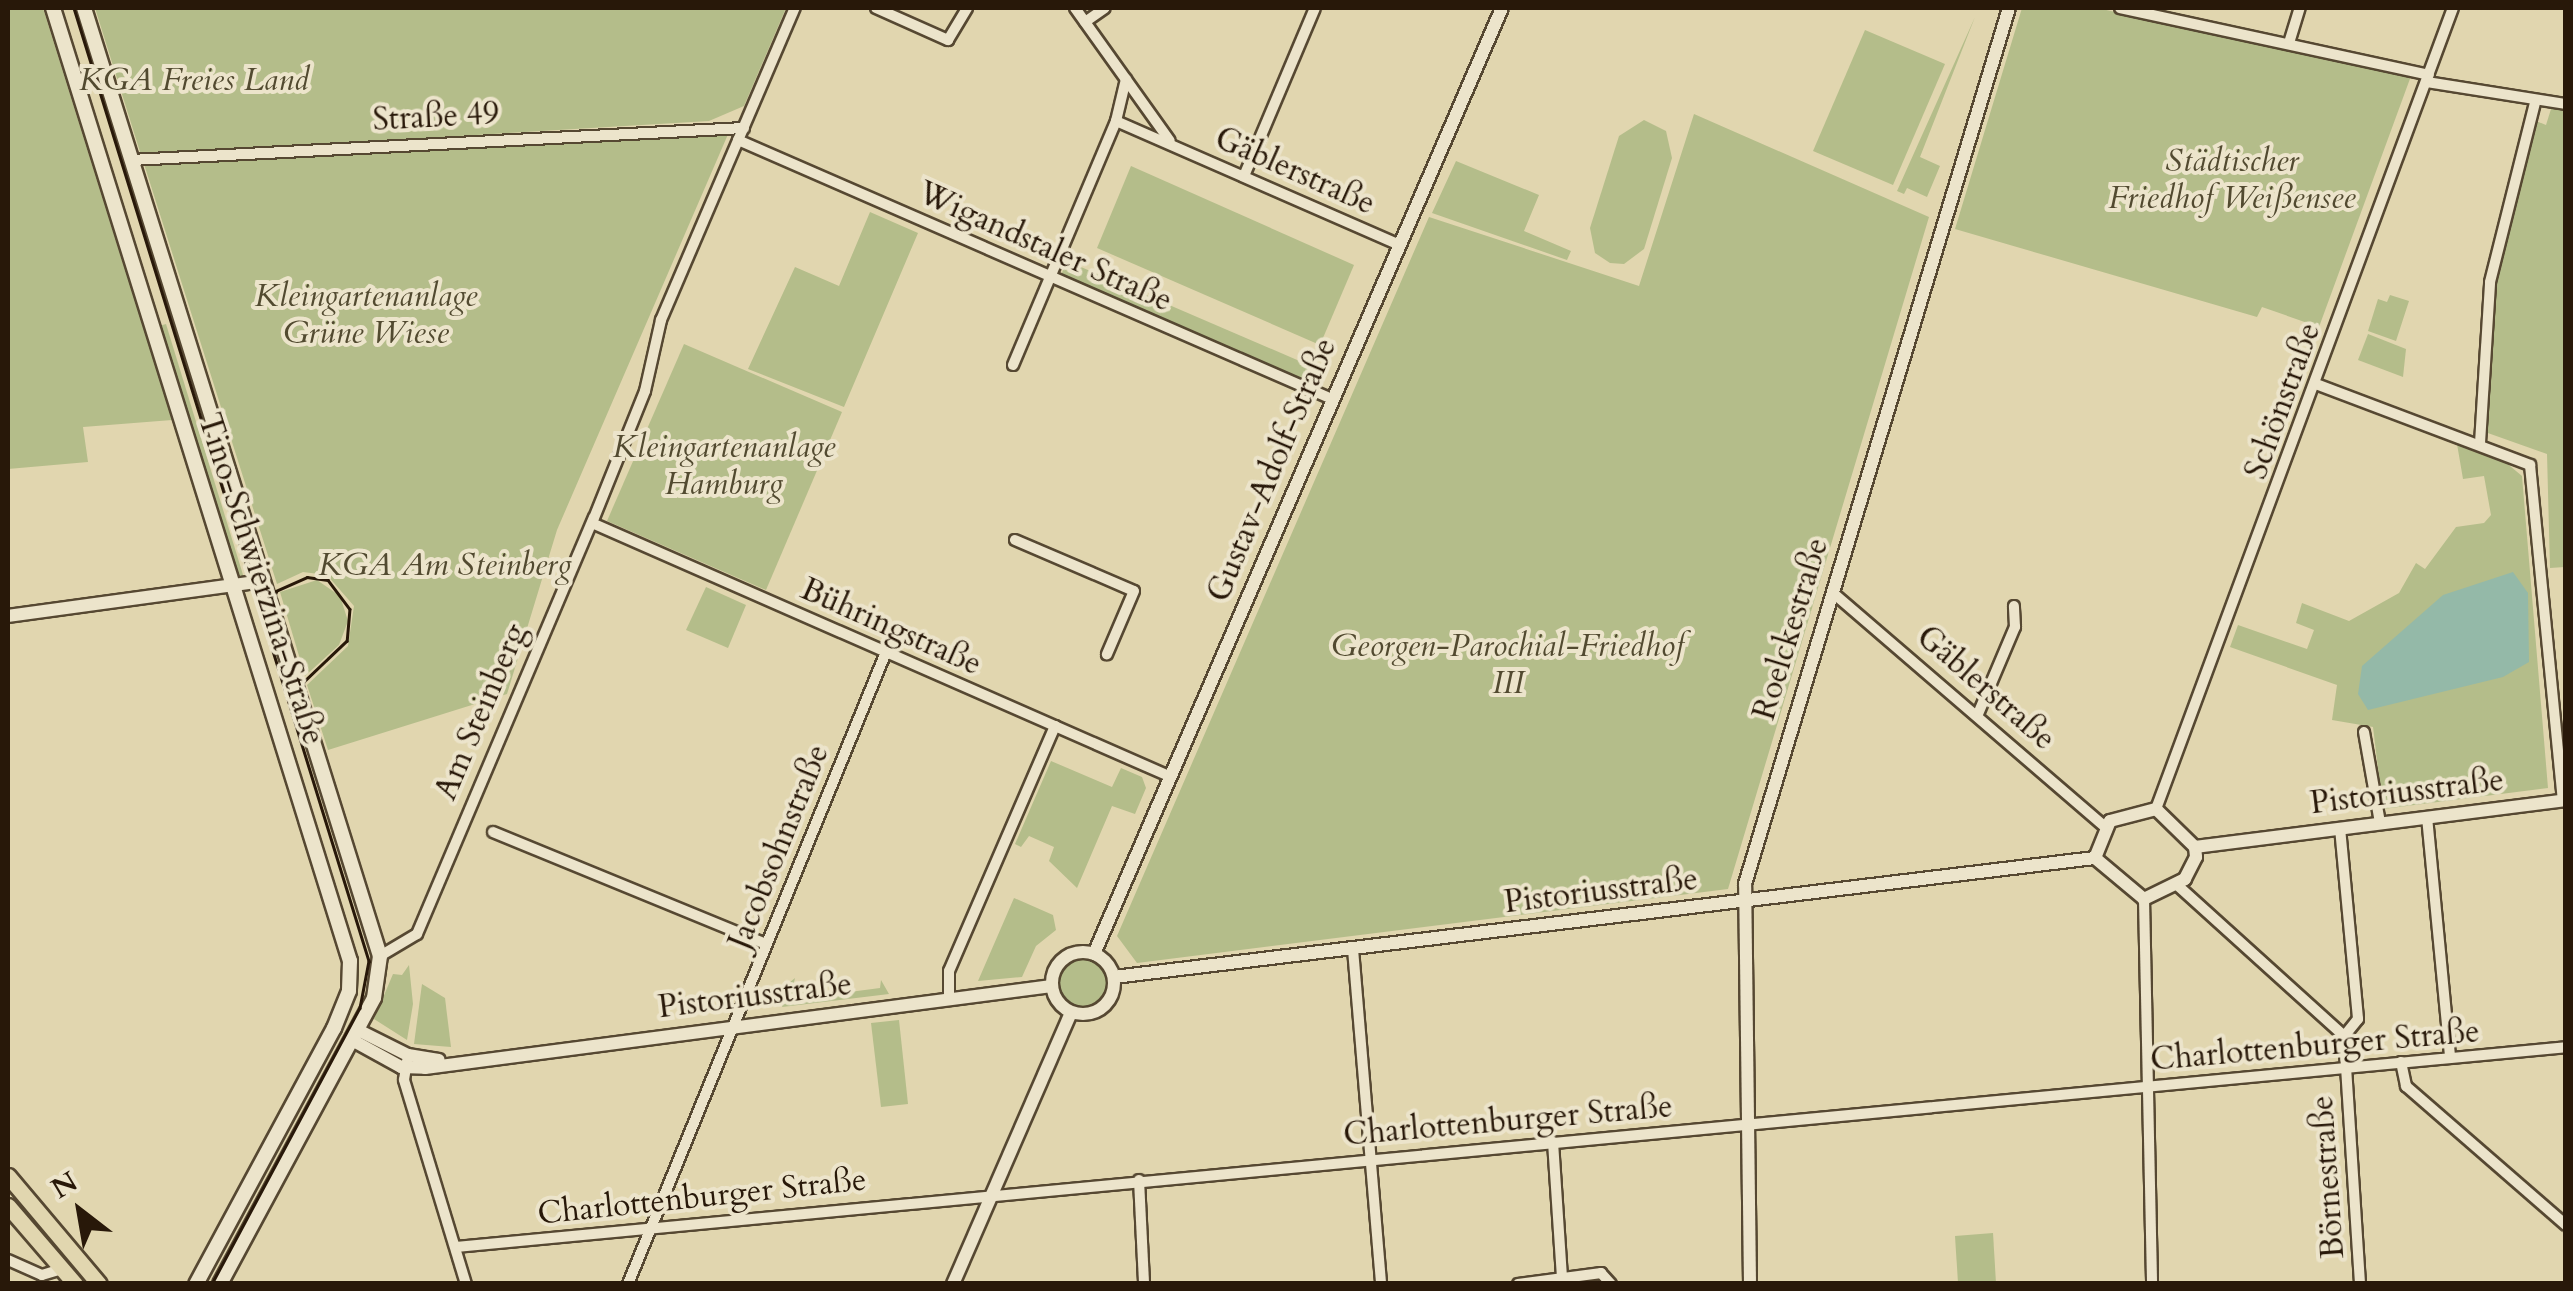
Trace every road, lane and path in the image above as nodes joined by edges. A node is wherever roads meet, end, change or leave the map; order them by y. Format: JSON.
{"nodes":[{"id":1,"x":53,"y":8,"type":"edge"},
{"id":2,"x":84,"y":8,"type":"edge"},
{"id":3,"x":795,"y":8,"type":"edge"},
{"id":4,"x":876,"y":8,"type":"edge"},
{"id":5,"x":967,"y":8,"type":"edge"},
{"id":6,"x":1074,"y":8,"type":"edge"},
{"id":7,"x":1105,"y":8,"type":"edge"},
{"id":8,"x":1314,"y":8,"type":"edge"},
{"id":9,"x":1502,"y":8,"type":"edge"},
{"id":10,"x":2009,"y":8,"type":"edge"},
{"id":11,"x":2120,"y":8,"type":"edge"},
{"id":12,"x":2300,"y":8,"type":"edge"},
{"id":13,"x":2453,"y":8,"type":"edge"},
{"id":14,"x":2154,"y":11,"type":"edge"},
{"id":15,"x":1085,"y":22,"type":"junction"},
{"id":16,"x":2289,"y":43,"type":"junction"},
{"id":17,"x":1126,"y":79,"type":"junction"},
{"id":18,"x":2428,"y":79,"type":"junction"},
{"id":19,"x":2534,"y":104,"type":"junction"},
{"id":20,"x":2566,"y":104,"type":"edge"},
{"id":21,"x":1116,"y":121,"type":"junction"},
{"id":22,"x":744,"y":128,"type":"junction"},
{"id":23,"x":124,"y":140,"type":"junction"},
{"id":24,"x":738,"y":140,"type":"junction"},
{"id":25,"x":1172,"y":144,"type":"junction"},
{"id":26,"x":97,"y":148,"type":"junction"},
{"id":27,"x":131,"y":160,"type":"junction"},
{"id":28,"x":1244,"y":176,"type":"junction"},
{"id":29,"x":1398,"y":244,"type":"junction"},
{"id":30,"x":1050,"y":276,"type":"junction"},
{"id":31,"x":1013,"y":365,"type":"dead end"},
{"id":32,"x":2316,"y":384,"type":"junction"},
{"id":33,"x":1332,"y":398,"type":"junction"},
{"id":34,"x":2480,"y":444,"type":"junction"},
{"id":35,"x":592,"y":524,"type":"junction"},
{"id":36,"x":1015,"y":540,"type":"dead end"},
{"id":37,"x":263,"y":580,"type":"junction"},
{"id":38,"x":234,"y":589,"type":"junction"},
{"id":39,"x":1832,"y":592,"type":"junction"},
{"id":40,"x":2014,"y":606,"type":"dead end"},
{"id":41,"x":8,"y":616,"type":"edge"},
{"id":42,"x":886,"y":652,"type":"junction"},
{"id":43,"x":1108,"y":654,"type":"dead end"},
{"id":44,"x":1978,"y":714,"type":"junction"},
{"id":45,"x":1055,"y":726,"type":"junction"},
{"id":46,"x":2364,"y":732,"type":"dead end"},
{"id":47,"x":1170,"y":776,"type":"junction"},
{"id":48,"x":2564,"y":800,"type":"edge"},
{"id":49,"x":2156,"y":809,"type":"junction"},
{"id":50,"x":2427,"y":817,"type":"junction"},
{"id":51,"x":2380,"y":824,"type":"junction"},
{"id":52,"x":2104,"y":826,"type":"junction"},
{"id":53,"x":2340,"y":828,"type":"junction"},
{"id":54,"x":493,"y":832,"type":"dead end"},
{"id":55,"x":2195,"y":847,"type":"junction"},
{"id":56,"x":2095,"y":858,"type":"junction"},
{"id":57,"x":2176,"y":884,"type":"junction"},
{"id":58,"x":2144,"y":899,"type":"junction"},
{"id":59,"x":1742,"y":901,"type":"junction"},
{"id":60,"x":766,"y":944,"type":"junction"},
{"id":61,"x":1353,"y":949,"type":"junction"},
{"id":62,"x":1094,"y":954,"type":"junction"},
{"id":63,"x":380,"y":956,"type":"junction"},
{"id":64,"x":1114,"y":977,"type":"junction"},
{"id":65,"x":1052,"y":986,"type":"junction"},
{"id":66,"x":949,"y":1000,"type":"junction"},
{"id":67,"x":1071,"y":1012,"type":"junction"},
{"id":68,"x":733,"y":1026,"type":"junction"},
{"id":69,"x":348,"y":1033,"type":"junction"},
{"id":70,"x":2344,"y":1036,"type":"junction"},
{"id":71,"x":2566,"y":1047,"type":"edge"},
{"id":72,"x":2450,"y":1058,"type":"junction"},
{"id":73,"x":406,"y":1062,"type":"junction"},
{"id":74,"x":2401,"y":1062,"type":"junction"},
{"id":75,"x":2346,"y":1068,"type":"junction"},
{"id":76,"x":2147,"y":1086,"type":"junction"},
{"id":77,"x":1746,"y":1124,"type":"junction"},
{"id":78,"x":1552,"y":1142,"type":"junction"},
{"id":79,"x":1369,"y":1158,"type":"junction"},
{"id":80,"x":1139,"y":1180,"type":"junction"},
{"id":81,"x":10,"y":1183,"type":"edge"},
{"id":82,"x":992,"y":1194,"type":"junction"},
{"id":83,"x":8,"y":1206,"type":"edge"},
{"id":84,"x":652,"y":1225,"type":"junction"},
{"id":85,"x":2566,"y":1226,"type":"edge"},
{"id":86,"x":456,"y":1247,"type":"junction"},
{"id":87,"x":8,"y":1260,"type":"edge"},
{"id":88,"x":62,"y":1268,"type":"junction"},
{"id":89,"x":29,"y":1272,"type":"junction"},
{"id":90,"x":1562,"y":1277,"type":"junction"},
{"id":91,"x":1610,"y":1281,"type":"edge"},
{"id":92,"x":16,"y":1284,"type":"edge"},
{"id":93,"x":75,"y":1284,"type":"edge"},
{"id":94,"x":99,"y":1284,"type":"edge"},
{"id":95,"x":196,"y":1284,"type":"edge"},
{"id":96,"x":220,"y":1284,"type":"edge"},
{"id":97,"x":466,"y":1284,"type":"edge"},
{"id":98,"x":628,"y":1284,"type":"edge"},
{"id":99,"x":953,"y":1284,"type":"edge"},
{"id":100,"x":1144,"y":1284,"type":"edge"},
{"id":101,"x":1380,"y":1284,"type":"edge"},
{"id":102,"x":1518,"y":1284,"type":"edge"},
{"id":103,"x":1750,"y":1284,"type":"edge"},
{"id":104,"x":2152,"y":1284,"type":"edge"},
{"id":105,"x":2360,"y":1284,"type":"edge"}],
"edges":[{"from":1,"to":26,"type":"main road","name":"Tino-Schwierzina-Straße"},
{"from":2,"to":23,"type":"main road","name":"Tino-Schwierzina-Straße"},
{"from":3,"to":22,"type":"street","name":"Am Steinberg"},
{"from":4,"to":5,"type":"street"},
{"from":6,"to":15,"type":"street","name":"Gäblerstraße"},
{"from":7,"to":15,"type":"street"},
{"from":8,"to":28,"type":"street"},
{"from":9,"to":29,"type":"street","name":"Gustav-Adolf-Straße"},
{"from":10,"to":39,"type":"street","name":"Roelckestraße"},
{"from":11,"to":14,"type":"street"},
{"from":12,"to":16,"type":"street"},
{"from":13,"to":18,"type":"street","name":"Schönstraße"},
{"from":14,"to":16,"type":"street"},
{"from":15,"to":17,"type":"street","name":"Gäblerstraße"},
{"from":16,"to":18,"type":"street"},
{"from":17,"to":21,"type":"street"},
{"from":17,"to":25,"type":"street","name":"Gäblerstraße"},
{"from":18,"to":19,"type":"street"},
{"from":18,"to":32,"type":"street","name":"Schönstraße"},
{"from":19,"to":20,"type":"street"},
{"from":19,"to":34,"type":"street"},
{"from":21,"to":25,"type":"street","name":"Gäblerstraße"},
{"from":21,"to":30,"type":"street"},
{"from":22,"to":24,"type":"street","name":"Am Steinberg"},
{"from":22,"to":27,"type":"street","name":"Straße 49"},
{"from":23,"to":26,"type":"main road"},
{"from":23,"to":27,"type":"main road","name":"Tino-Schwierzina-Straße"},
{"from":24,"to":30,"type":"street","name":"Wigandstaler Straße"},
{"from":24,"to":35,"type":"street","name":"Am Steinberg"},
{"from":25,"to":28,"type":"street","name":"Gäblerstraße"},
{"from":26,"to":38,"type":"main road","name":"Tino-Schwierzina-Straße"},
{"from":27,"to":37,"type":"main road","name":"Tino-Schwierzina-Straße"},
{"from":28,"to":29,"type":"street","name":"Gäblerstraße"},
{"from":29,"to":33,"type":"street","name":"Gustav-Adolf-Straße"},
{"from":30,"to":31,"type":"street"},
{"from":30,"to":33,"type":"street","name":"Wigandstaler Straße"},
{"from":32,"to":34,"type":"street"},
{"from":32,"to":49,"type":"street","name":"Schönstraße"},
{"from":33,"to":47,"type":"street","name":"Gustav-Adolf-Straße"},
{"from":34,"to":48,"type":"street"},
{"from":35,"to":42,"type":"street","name":"Bühringstraße"},
{"from":35,"to":63,"type":"street","name":"Am Steinberg"},
{"from":36,"to":43,"type":"street"},
{"from":37,"to":38,"type":"street"},
{"from":37,"to":63,"type":"main road","name":"Tino-Schwierzina-Straße"},
{"from":38,"to":41,"type":"street"},
{"from":38,"to":69,"type":"main road","name":"Tino-Schwierzina-Straße"},
{"from":39,"to":44,"type":"street","name":"Gäblerstraße"},
{"from":39,"to":59,"type":"street","name":"Roelckestraße"},
{"from":40,"to":44,"type":"street"},
{"from":42,"to":45,"type":"street","name":"Bühringstraße"},
{"from":42,"to":60,"type":"street","name":"Jacobsohnstraße"},
{"from":44,"to":52,"type":"street","name":"Gäblerstraße"},
{"from":45,"to":47,"type":"street","name":"Bühringstraße"},
{"from":45,"to":66,"type":"street"},
{"from":46,"to":51,"type":"street"},
{"from":47,"to":62,"type":"street","name":"Gustav-Adolf-Straße"},
{"from":48,"to":50,"type":"street","name":"Pistoriusstraße"},
{"from":49,"to":52,"type":"street"},
{"from":49,"to":55,"type":"street"},
{"from":50,"to":51,"type":"street","name":"Pistoriusstraße"},
{"from":50,"to":72,"type":"street"},
{"from":51,"to":53,"type":"street","name":"Pistoriusstraße"},
{"from":52,"to":56,"type":"street"},
{"from":53,"to":55,"type":"street","name":"Pistoriusstraße"},
{"from":53,"to":70,"type":"street","name":"Börnestraße"},
{"from":54,"to":60,"type":"street"},
{"from":55,"to":57,"type":"street"},
{"from":56,"to":58,"type":"street"},
{"from":56,"to":59,"type":"street","name":"Pistoriusstraße"},
{"from":57,"to":58,"type":"street"},
{"from":57,"to":70,"type":"street"},
{"from":58,"to":76,"type":"street"},
{"from":59,"to":61,"type":"street","name":"Pistoriusstraße"},
{"from":59,"to":77,"type":"street","name":"Roelckestraße"},
{"from":60,"to":68,"type":"street","name":"Jacobsohnstraße"},
{"from":61,"to":64,"type":"street","name":"Pistoriusstraße"},
{"from":61,"to":79,"type":"street"},
{"from":62,"to":64,"type":"street"},
{"from":62,"to":65,"type":"street"},
{"from":63,"to":69,"type":"main road"},
{"from":64,"to":67,"type":"street"},
{"from":65,"to":66,"type":"street","name":"Pistoriusstraße"},
{"from":65,"to":67,"type":"street"},
{"from":66,"to":68,"type":"street","name":"Pistoriusstraße"},
{"from":67,"to":82,"type":"street"},
{"from":68,"to":73,"type":"street","name":"Pistoriusstraße"},
{"from":68,"to":84,"type":"street","name":"Jacobsohnstraße"},
{"from":69,"to":73,"type":"street","name":"Pistoriusstraße"},
{"from":69,"to":95,"type":"main road"},
{"from":69,"to":96,"type":"main road"},
{"from":70,"to":75,"type":"street","name":"Börnestraße"},
{"from":71,"to":72,"type":"street","name":"Charlottenburger Straße"},
{"from":72,"to":74,"type":"street","name":"Charlottenburger Straße"},
{"from":73,"to":86,"type":"street"},
{"from":74,"to":75,"type":"street","name":"Charlottenburger Straße"},
{"from":74,"to":85,"type":"street"},
{"from":75,"to":76,"type":"street","name":"Charlottenburger Straße"},
{"from":75,"to":105,"type":"street","name":"Börnestraße"},
{"from":76,"to":77,"type":"street","name":"Charlottenburger Straße"},
{"from":76,"to":104,"type":"street"},
{"from":77,"to":78,"type":"street","name":"Charlottenburger Straße"},
{"from":77,"to":103,"type":"street","name":"Roelckestraße"},
{"from":78,"to":79,"type":"street","name":"Charlottenburger Straße"},
{"from":78,"to":90,"type":"street"},
{"from":79,"to":80,"type":"street","name":"Charlottenburger Straße"},
{"from":79,"to":101,"type":"street"},
{"from":80,"to":82,"type":"street","name":"Charlottenburger Straße"},
{"from":80,"to":100,"type":"street"},
{"from":81,"to":94,"type":"main road"},
{"from":82,"to":84,"type":"street","name":"Charlottenburger Straße"},
{"from":82,"to":99,"type":"street"},
{"from":83,"to":88,"type":"main road"},
{"from":84,"to":86,"type":"street","name":"Charlottenburger Straße"},
{"from":84,"to":98,"type":"street","name":"Jacobsohnstraße"},
{"from":86,"to":97,"type":"street"},
{"from":87,"to":89,"type":"street"},
{"from":88,"to":89,"type":"street"},
{"from":88,"to":93,"type":"main road"},
{"from":89,"to":92,"type":"street"},
{"from":90,"to":91,"type":"street"},
{"from":90,"to":102,"type":"street"}]}
